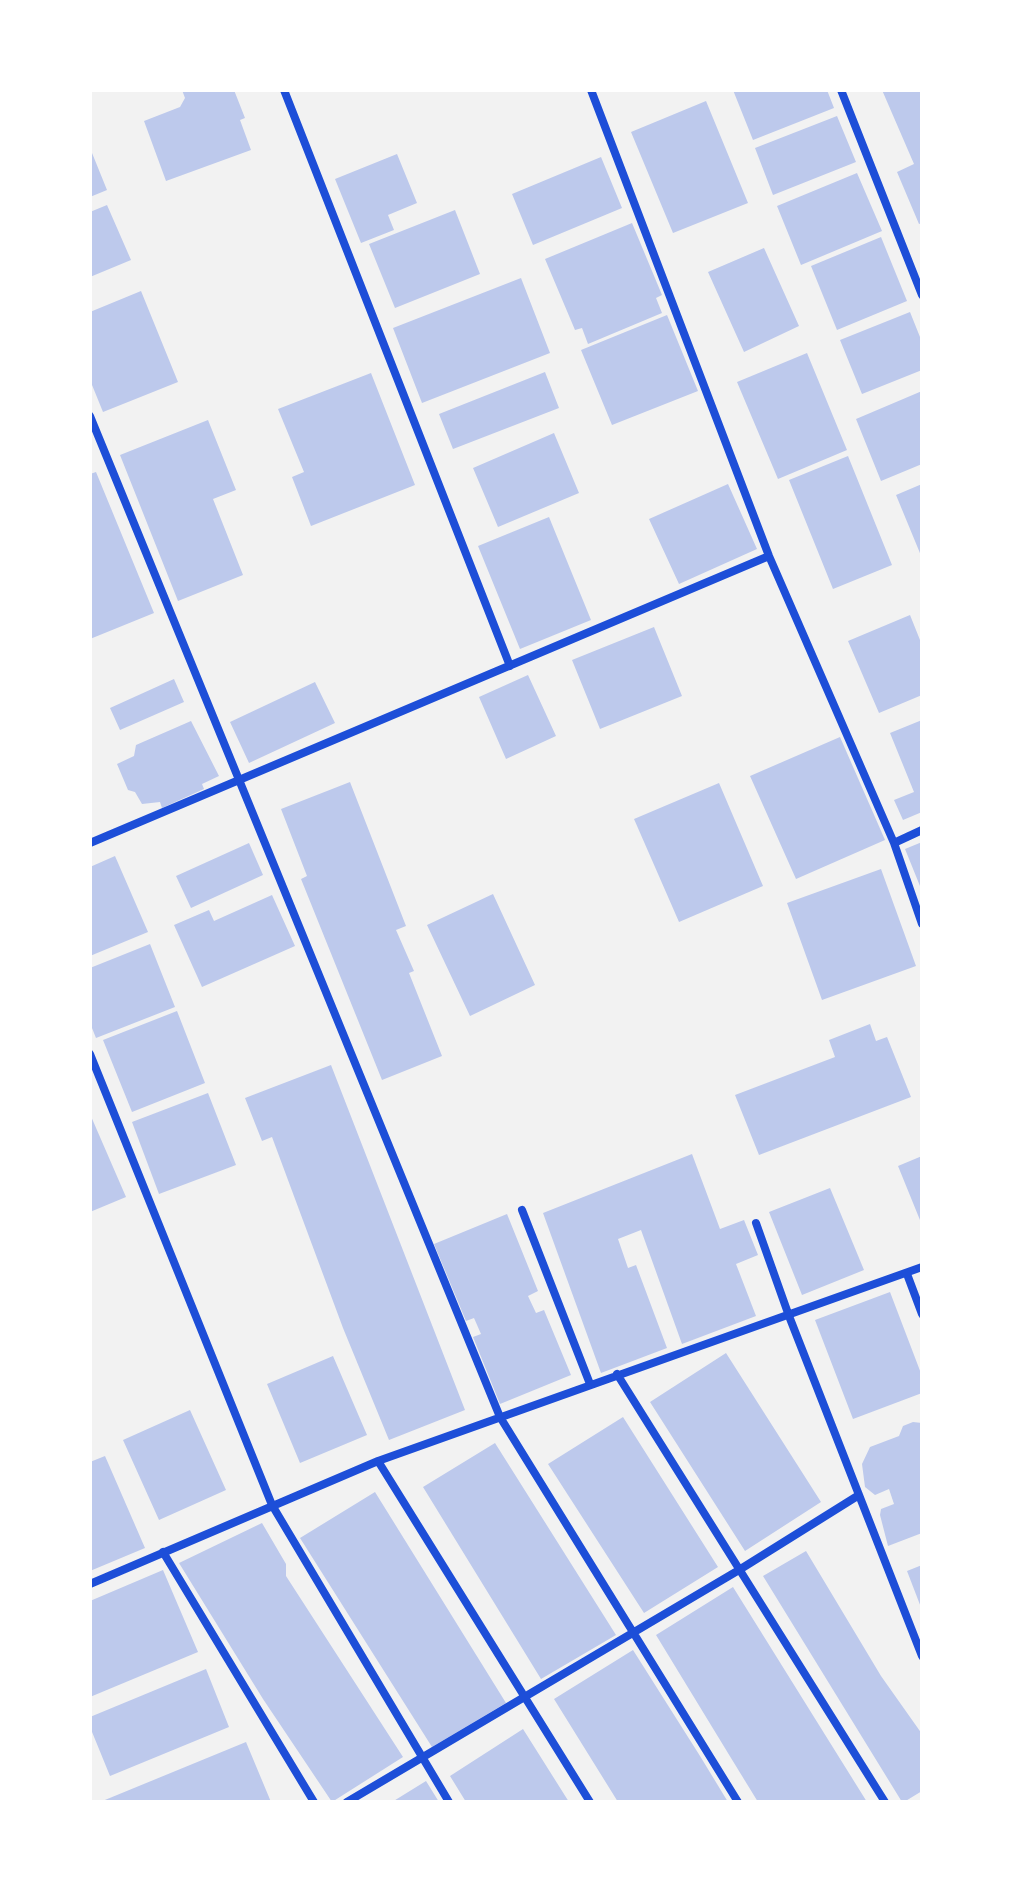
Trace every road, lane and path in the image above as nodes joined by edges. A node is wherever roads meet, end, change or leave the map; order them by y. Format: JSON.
{"nodes":[{"id":1,"x":284,"y":90,"type":"edge"},
{"id":2,"x":591,"y":90,"type":"edge"},
{"id":3,"x":841,"y":90,"type":"edge"},
{"id":4,"x":922,"y":295,"type":"edge"},
{"id":5,"x":90,"y":416,"type":"edge"},
{"id":6,"x":769,"y":556,"type":"junction"},
{"id":7,"x":510,"y":666,"type":"junction"},
{"id":8,"x":241,"y":780,"type":"junction"},
{"id":9,"x":922,"y":830,"type":"edge"},
{"id":10,"x":90,"y":843,"type":"edge"},
{"id":11,"x":894,"y":843,"type":"junction"},
{"id":12,"x":922,"y":924,"type":"edge"},
{"id":13,"x":90,"y":1054,"type":"edge"},
{"id":14,"x":522,"y":1210,"type":"dead end"},
{"id":15,"x":756,"y":1223,"type":"dead end"},
{"id":16,"x":922,"y":1267,"type":"edge"},
{"id":17,"x":907,"y":1274,"type":"junction"},
{"id":18,"x":922,"y":1314,"type":"edge"},
{"id":19,"x":789,"y":1316,"type":"junction"},
{"id":20,"x":617,"y":1374,"type":"junction"},
{"id":21,"x":590,"y":1384,"type":"junction"},
{"id":22,"x":500,"y":1417,"type":"junction"},
{"id":23,"x":378,"y":1461,"type":"junction"},
{"id":24,"x":859,"y":1495,"type":"junction"},
{"id":25,"x":272,"y":1505,"type":"junction"},
{"id":26,"x":163,"y":1552,"type":"junction"},
{"id":27,"x":739,"y":1570,"type":"junction"},
{"id":28,"x":90,"y":1584,"type":"edge"},
{"id":29,"x":633,"y":1633,"type":"junction"},
{"id":30,"x":922,"y":1656,"type":"edge"},
{"id":31,"x":525,"y":1697,"type":"junction"},
{"id":32,"x":423,"y":1757,"type":"junction"},
{"id":33,"x":314,"y":1802,"type":"edge"},
{"id":34,"x":347,"y":1802,"type":"edge"},
{"id":35,"x":449,"y":1802,"type":"edge"},
{"id":36,"x":590,"y":1802,"type":"edge"},
{"id":37,"x":738,"y":1802,"type":"edge"},
{"id":38,"x":885,"y":1802,"type":"edge"}],
"edges":[{"from":1,"to":7,"type":"street"},
{"from":2,"to":6,"type":"street"},
{"from":3,"to":4,"type":"street"},
{"from":5,"to":8,"type":"street"},
{"from":6,"to":7,"type":"street"},
{"from":6,"to":11,"type":"street"},
{"from":7,"to":8,"type":"street"},
{"from":8,"to":10,"type":"street"},
{"from":8,"to":22,"type":"street"},
{"from":9,"to":11,"type":"street"},
{"from":11,"to":12,"type":"street"},
{"from":13,"to":25,"type":"street"},
{"from":14,"to":21,"type":"street"},
{"from":15,"to":19,"type":"street"},
{"from":16,"to":17,"type":"street"},
{"from":17,"to":18,"type":"street"},
{"from":17,"to":19,"type":"street"},
{"from":19,"to":20,"type":"street"},
{"from":19,"to":24,"type":"street"},
{"from":20,"to":21,"type":"street"},
{"from":20,"to":27,"type":"street"},
{"from":21,"to":22,"type":"street"},
{"from":22,"to":23,"type":"street"},
{"from":22,"to":29,"type":"street"},
{"from":23,"to":25,"type":"street"},
{"from":23,"to":31,"type":"street"},
{"from":24,"to":27,"type":"street"},
{"from":24,"to":30,"type":"street"},
{"from":25,"to":26,"type":"street"},
{"from":25,"to":32,"type":"street"},
{"from":26,"to":28,"type":"street"},
{"from":26,"to":33,"type":"street"},
{"from":27,"to":29,"type":"street"},
{"from":27,"to":38,"type":"street"},
{"from":29,"to":31,"type":"street"},
{"from":29,"to":37,"type":"street"},
{"from":31,"to":32,"type":"street"},
{"from":31,"to":36,"type":"street"},
{"from":32,"to":34,"type":"street"},
{"from":32,"to":35,"type":"street"}]}
